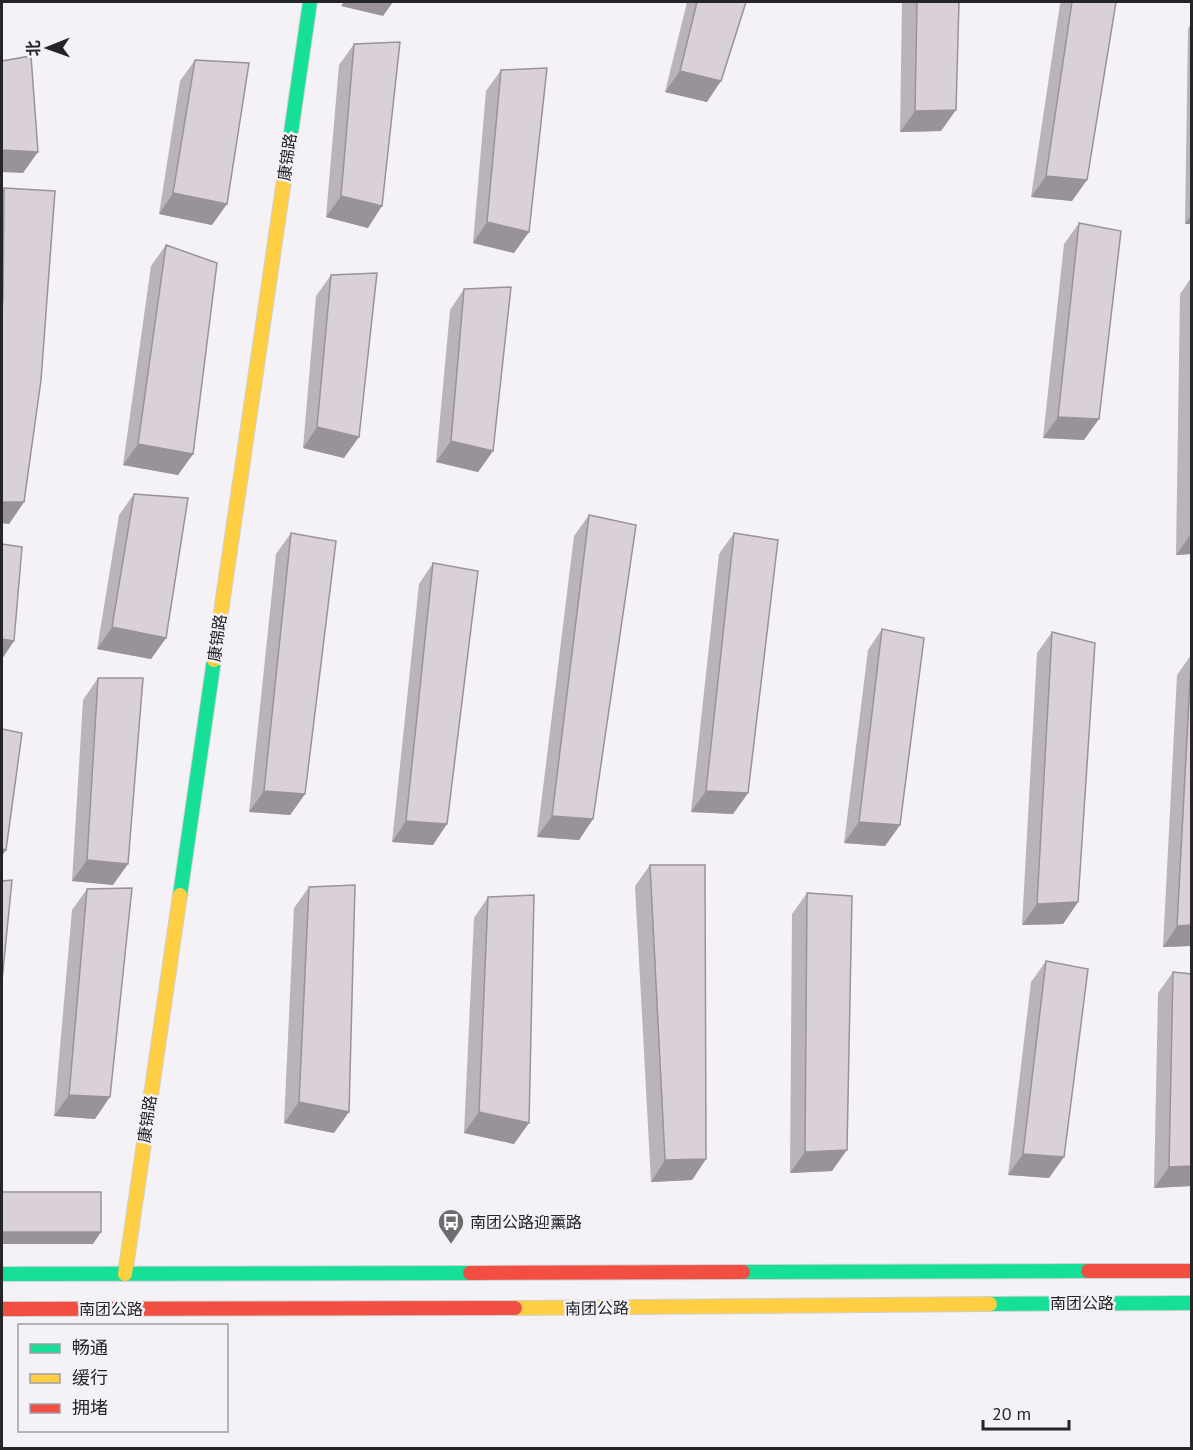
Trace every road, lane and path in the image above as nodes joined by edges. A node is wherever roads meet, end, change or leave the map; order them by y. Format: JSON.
{"nodes":[{"id":1,"x":310,"y":2,"type":"edge"},
{"id":2,"x":1191,"y":1271,"type":"edge"},
{"id":3,"x":2,"y":1274,"type":"edge"},
{"id":4,"x":125,"y":1274,"type":"junction"},
{"id":5,"x":1191,"y":1303,"type":"edge"},
{"id":6,"x":2,"y":1309,"type":"edge"}],
"edges":[{"from":1,"to":4,"type":"main road","name":"康锦路"},
{"from":2,"to":4,"type":"main road","name":"南团公路"},
{"from":3,"to":4,"type":"main road","name":"南团公路"},
{"from":5,"to":6,"type":"main road","name":"南团公路"}]}
